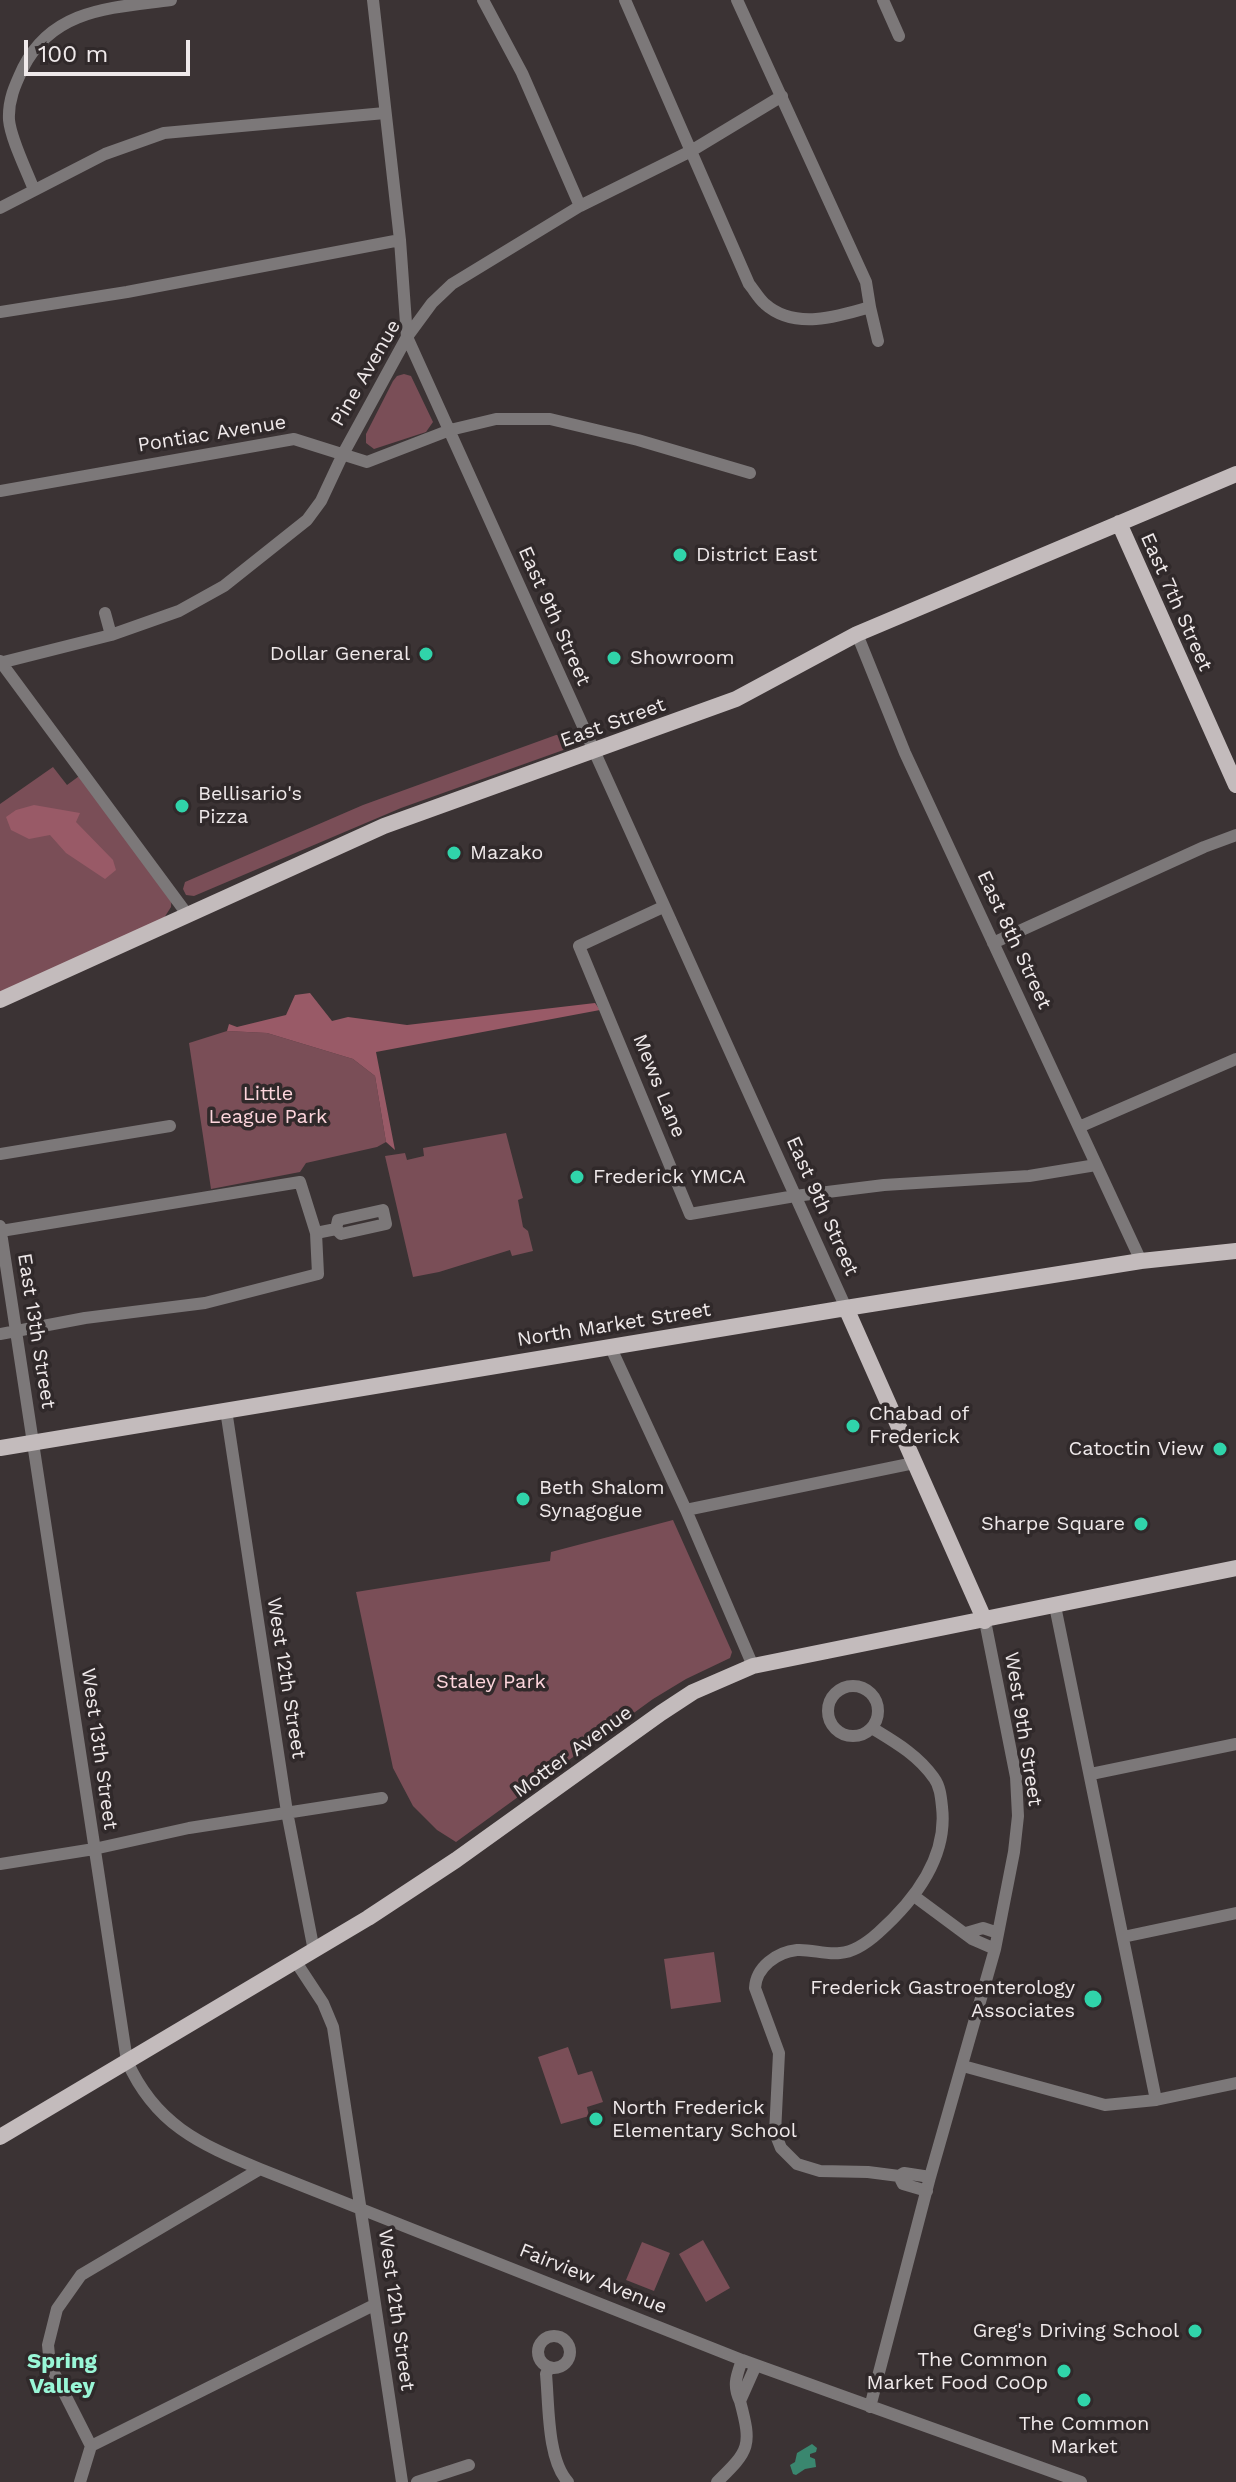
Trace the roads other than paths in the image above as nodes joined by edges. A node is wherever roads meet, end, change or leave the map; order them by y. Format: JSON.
{"nodes":[{"id":1,"x":171,"y":0,"type":"edge"},
{"id":2,"x":373,"y":0,"type":"edge"},
{"id":3,"x":483,"y":0,"type":"edge"},
{"id":4,"x":625,"y":0,"type":"edge"},
{"id":5,"x":737,"y":0,"type":"edge"},
{"id":6,"x":883,"y":0,"type":"edge"},
{"id":7,"x":899,"y":36,"type":"dead end"},
{"id":8,"x":782,"y":96,"type":"junction"},
{"id":9,"x":385,"y":113,"type":"junction"},
{"id":10,"x":691,"y":151,"type":"junction"},
{"id":11,"x":34,"y":190,"type":"junction"},
{"id":12,"x":580,"y":206,"type":"junction"},
{"id":13,"x":0,"y":208,"type":"edge"},
{"id":14,"x":400,"y":240,"type":"junction"},
{"id":15,"x":870,"y":307,"type":"junction"},
{"id":16,"x":0,"y":312,"type":"edge"},
{"id":17,"x":407,"y":337,"type":"junction"},
{"id":18,"x":878,"y":341,"type":"dead end"},
{"id":19,"x":450,"y":430,"type":"junction"},
{"id":20,"x":343,"y":454,"type":"junction"},
{"id":21,"x":750,"y":473,"type":"dead end"},
{"id":22,"x":1236,"y":474,"type":"edge"},
{"id":23,"x":0,"y":491,"type":"edge"},
{"id":24,"x":1119,"y":523,"type":"junction"},
{"id":25,"x":105,"y":613,"type":"dead end"},
{"id":26,"x":857,"y":634,"type":"junction"},
{"id":27,"x":111,"y":635,"type":"junction"},
{"id":28,"x":1,"y":662,"type":"edge"},
{"id":29,"x":592,"y":751,"type":"junction"},
{"id":30,"x":1236,"y":785,"type":"edge"},
{"id":31,"x":1236,"y":835,"type":"edge"},
{"id":32,"x":663,"y":907,"type":"junction"},
{"id":33,"x":187,"y":914,"type":"junction"},
{"id":34,"x":993,"y":943,"type":"junction"},
{"id":35,"x":0,"y":1000,"type":"edge"},
{"id":36,"x":1236,"y":1059,"type":"edge"},
{"id":37,"x":170,"y":1126,"type":"dead end"},
{"id":38,"x":1079,"y":1127,"type":"junction"},
{"id":39,"x":0,"y":1154,"type":"edge"},
{"id":40,"x":1096,"y":1165,"type":"junction"},
{"id":41,"x":795,"y":1196,"type":"junction"},
{"id":42,"x":0,"y":1228,"type":"edge"},
{"id":43,"x":336,"y":1229,"type":"dead end"},
{"id":44,"x":316,"y":1233,"type":"junction"},
{"id":45,"x":1236,"y":1251,"type":"edge"},
{"id":46,"x":1141,"y":1261,"type":"junction"},
{"id":47,"x":846,"y":1308,"type":"junction"},
{"id":48,"x":16,"y":1331,"type":"junction"},
{"id":49,"x":0,"y":1334,"type":"edge"},
{"id":50,"x":610,"y":1346,"type":"junction"},
{"id":51,"x":226,"y":1410,"type":"junction"},
{"id":52,"x":33,"y":1442,"type":"junction"},
{"id":53,"x":0,"y":1448,"type":"edge"},
{"id":54,"x":914,"y":1463,"type":"junction"},
{"id":55,"x":686,"y":1510,"type":"junction"},
{"id":56,"x":1236,"y":1568,"type":"edge"},
{"id":57,"x":1055,"y":1606,"type":"junction"},
{"id":58,"x":985,"y":1621,"type":"junction"},
{"id":59,"x":753,"y":1666,"type":"junction"},
{"id":60,"x":872,"y":1728,"type":"junction"},
{"id":61,"x":1236,"y":1744,"type":"edge"},
{"id":62,"x":1091,"y":1774,"type":"junction"},
{"id":63,"x":382,"y":1798,"type":"dead end"},
{"id":64,"x":287,"y":1812,"type":"junction"},
{"id":65,"x":94,"y":1849,"type":"junction"},
{"id":66,"x":0,"y":1864,"type":"edge"},
{"id":67,"x":914,"y":1896,"type":"junction"},
{"id":68,"x":1236,"y":1913,"type":"edge"},
{"id":69,"x":966,"y":1933,"type":"junction"},
{"id":70,"x":998,"y":1933,"type":"junction"},
{"id":71,"x":1123,"y":1937,"type":"junction"},
{"id":72,"x":995,"y":1949,"type":"junction"},
{"id":73,"x":314,"y":1951,"type":"junction"},
{"id":74,"x":296,"y":1962,"type":"junction"},
{"id":75,"x":127,"y":2061,"type":"junction"},
{"id":76,"x":963,"y":2066,"type":"junction"},
{"id":77,"x":1236,"y":2083,"type":"edge"},
{"id":78,"x":1156,"y":2100,"type":"junction"},
{"id":79,"x":0,"y":2137,"type":"edge"},
{"id":80,"x":260,"y":2169,"type":"junction"},
{"id":81,"x":928,"y":2184,"type":"junction"},
{"id":82,"x":361,"y":2208,"type":"junction"},
{"id":83,"x":374,"y":2305,"type":"junction"},
{"id":84,"x":742,"y":2360,"type":"junction"},
{"id":85,"x":756,"y":2365,"type":"junction"},
{"id":86,"x":549,"y":2368,"type":"dead end"},
{"id":87,"x":740,"y":2401,"type":"junction"},
{"id":88,"x":870,"y":2407,"type":"junction"},
{"id":89,"x":91,"y":2446,"type":"junction"},
{"id":90,"x":469,"y":2465,"type":"dead end"},
{"id":91,"x":80,"y":2482,"type":"edge"},
{"id":92,"x":402,"y":2482,"type":"edge"},
{"id":93,"x":417,"y":2482,"type":"edge"},
{"id":94,"x":568,"y":2482,"type":"edge"},
{"id":95,"x":717,"y":2482,"type":"edge"},
{"id":96,"x":1080,"y":2482,"type":"edge"}],
"edges":[{"from":1,"to":11,"type":"street"},
{"from":2,"to":9,"type":"street","name":"East 9th Street"},
{"from":3,"to":12,"type":"street"},
{"from":4,"to":10,"type":"street"},
{"from":5,"to":8,"type":"street"},
{"from":6,"to":7,"type":"street"},
{"from":8,"to":10,"type":"street","name":"Pine Avenue"},
{"from":8,"to":15,"type":"street"},
{"from":9,"to":11,"type":"street"},
{"from":9,"to":14,"type":"street","name":"East 9th Street"},
{"from":10,"to":12,"type":"street","name":"Pine Avenue"},
{"from":10,"to":15,"type":"street"},
{"from":11,"to":13,"type":"street"},
{"from":12,"to":17,"type":"street","name":"Pine Avenue"},
{"from":14,"to":16,"type":"street"},
{"from":14,"to":17,"type":"street","name":"East 9th Street"},
{"from":15,"to":18,"type":"street"},
{"from":17,"to":19,"type":"street","name":"East 9th Street"},
{"from":17,"to":20,"type":"street","name":"Pine Avenue"},
{"from":19,"to":20,"type":"street","name":"Pontiac Avenue"},
{"from":19,"to":21,"type":"street","name":"Pontiac Avenue"},
{"from":19,"to":29,"type":"street","name":"East 9th Street"},
{"from":20,"to":23,"type":"street","name":"Pontiac Avenue"},
{"from":20,"to":27,"type":"street","name":"Pine Avenue"},
{"from":22,"to":24,"type":"main road","name":"East Street"},
{"from":24,"to":26,"type":"main road","name":"East Street"},
{"from":24,"to":30,"type":"main road","name":"East 7th Street"},
{"from":25,"to":27,"type":"street"},
{"from":26,"to":29,"type":"main road","name":"East Street"},
{"from":26,"to":34,"type":"street","name":"East 8th Street"},
{"from":27,"to":28,"type":"street","name":"Pine Avenue"},
{"from":28,"to":33,"type":"street"},
{"from":29,"to":32,"type":"street","name":"East 9th Street"},
{"from":29,"to":33,"type":"main road","name":"East Street"},
{"from":31,"to":34,"type":"street"},
{"from":32,"to":41,"type":"street","name":"East 9th Street"},
{"from":32,"to":41,"type":"street","name":"Mews Lane"},
{"from":33,"to":35,"type":"main road","name":"East Street"},
{"from":34,"to":38,"type":"street","name":"East 8th Street"},
{"from":36,"to":38,"type":"street"},
{"from":37,"to":39,"type":"street"},
{"from":38,"to":40,"type":"street","name":"East 8th Street"},
{"from":40,"to":41,"type":"street","name":"Mews Lane"},
{"from":40,"to":46,"type":"street","name":"East 8th Street"},
{"from":41,"to":47,"type":"street","name":"East 9th Street"},
{"from":42,"to":44,"type":"street"},
{"from":42,"to":48,"type":"street","name":"East 13th Street"},
{"from":43,"to":44,"type":"street"},
{"from":44,"to":48,"type":"street"},
{"from":45,"to":46,"type":"main road","name":"North Market Street"},
{"from":46,"to":47,"type":"main road","name":"North Market Street"},
{"from":47,"to":50,"type":"main road","name":"North Market Street"},
{"from":47,"to":54,"type":"main road","name":"West 9th Street"},
{"from":48,"to":49,"type":"street"},
{"from":48,"to":52,"type":"street","name":"East 13th Street"},
{"from":50,"to":51,"type":"main road","name":"North Market Street"},
{"from":50,"to":55,"type":"street"},
{"from":51,"to":52,"type":"main road","name":"North Market Street"},
{"from":51,"to":64,"type":"street","name":"West 12th Street"},
{"from":52,"to":53,"type":"main road","name":"North Market Street"},
{"from":52,"to":65,"type":"street","name":"West 13th Street"},
{"from":54,"to":55,"type":"street"},
{"from":54,"to":58,"type":"main road","name":"West 9th Street"},
{"from":55,"to":59,"type":"street"},
{"from":56,"to":57,"type":"main road","name":"Motter Avenue"},
{"from":57,"to":58,"type":"main road","name":"Motter Avenue"},
{"from":57,"to":62,"type":"street"},
{"from":58,"to":59,"type":"main road","name":"Motter Avenue"},
{"from":58,"to":70,"type":"street","name":"West 9th Street"},
{"from":59,"to":73,"type":"main road","name":"Motter Avenue"},
{"from":60,"to":60,"type":"street"},
{"from":60,"to":67,"type":"street"},
{"from":61,"to":62,"type":"street"},
{"from":62,"to":71,"type":"street"},
{"from":63,"to":64,"type":"street"},
{"from":64,"to":65,"type":"street"},
{"from":64,"to":73,"type":"street","name":"West 12th Street"},
{"from":65,"to":66,"type":"street"},
{"from":65,"to":75,"type":"street","name":"West 13th Street"},
{"from":67,"to":69,"type":"street"},
{"from":67,"to":81,"type":"street"},
{"from":68,"to":71,"type":"street"},
{"from":69,"to":70,"type":"street"},
{"from":69,"to":72,"type":"street"},
{"from":70,"to":72,"type":"street","name":"West 9th Street"},
{"from":71,"to":78,"type":"street"},
{"from":72,"to":76,"type":"street","name":"West 9th Street"},
{"from":73,"to":74,"type":"main road","name":"Motter Avenue"},
{"from":74,"to":75,"type":"main road","name":"Motter Avenue"},
{"from":74,"to":82,"type":"street","name":"West 12th Street"},
{"from":75,"to":79,"type":"main road","name":"Motter Avenue"},
{"from":75,"to":80,"type":"street","name":"Fairview Avenue"},
{"from":76,"to":78,"type":"street"},
{"from":76,"to":81,"type":"street","name":"West 9th Street"},
{"from":77,"to":78,"type":"street"},
{"from":80,"to":82,"type":"street","name":"Fairview Avenue"},
{"from":80,"to":89,"type":"street"},
{"from":81,"to":88,"type":"street","name":"West 9th Street"},
{"from":82,"to":83,"type":"street","name":"West 12th Street"},
{"from":82,"to":84,"type":"street","name":"Fairview Avenue"},
{"from":83,"to":89,"type":"street"},
{"from":83,"to":92,"type":"street","name":"West 12th Street"},
{"from":84,"to":85,"type":"street","name":"Fairview Avenue"},
{"from":84,"to":87,"type":"street"},
{"from":85,"to":87,"type":"street"},
{"from":85,"to":88,"type":"street","name":"Fairview Avenue"},
{"from":86,"to":94,"type":"street"},
{"from":87,"to":95,"type":"street"},
{"from":88,"to":96,"type":"street","name":"Fairview Avenue"},
{"from":89,"to":91,"type":"street"},
{"from":90,"to":93,"type":"street"}]}
